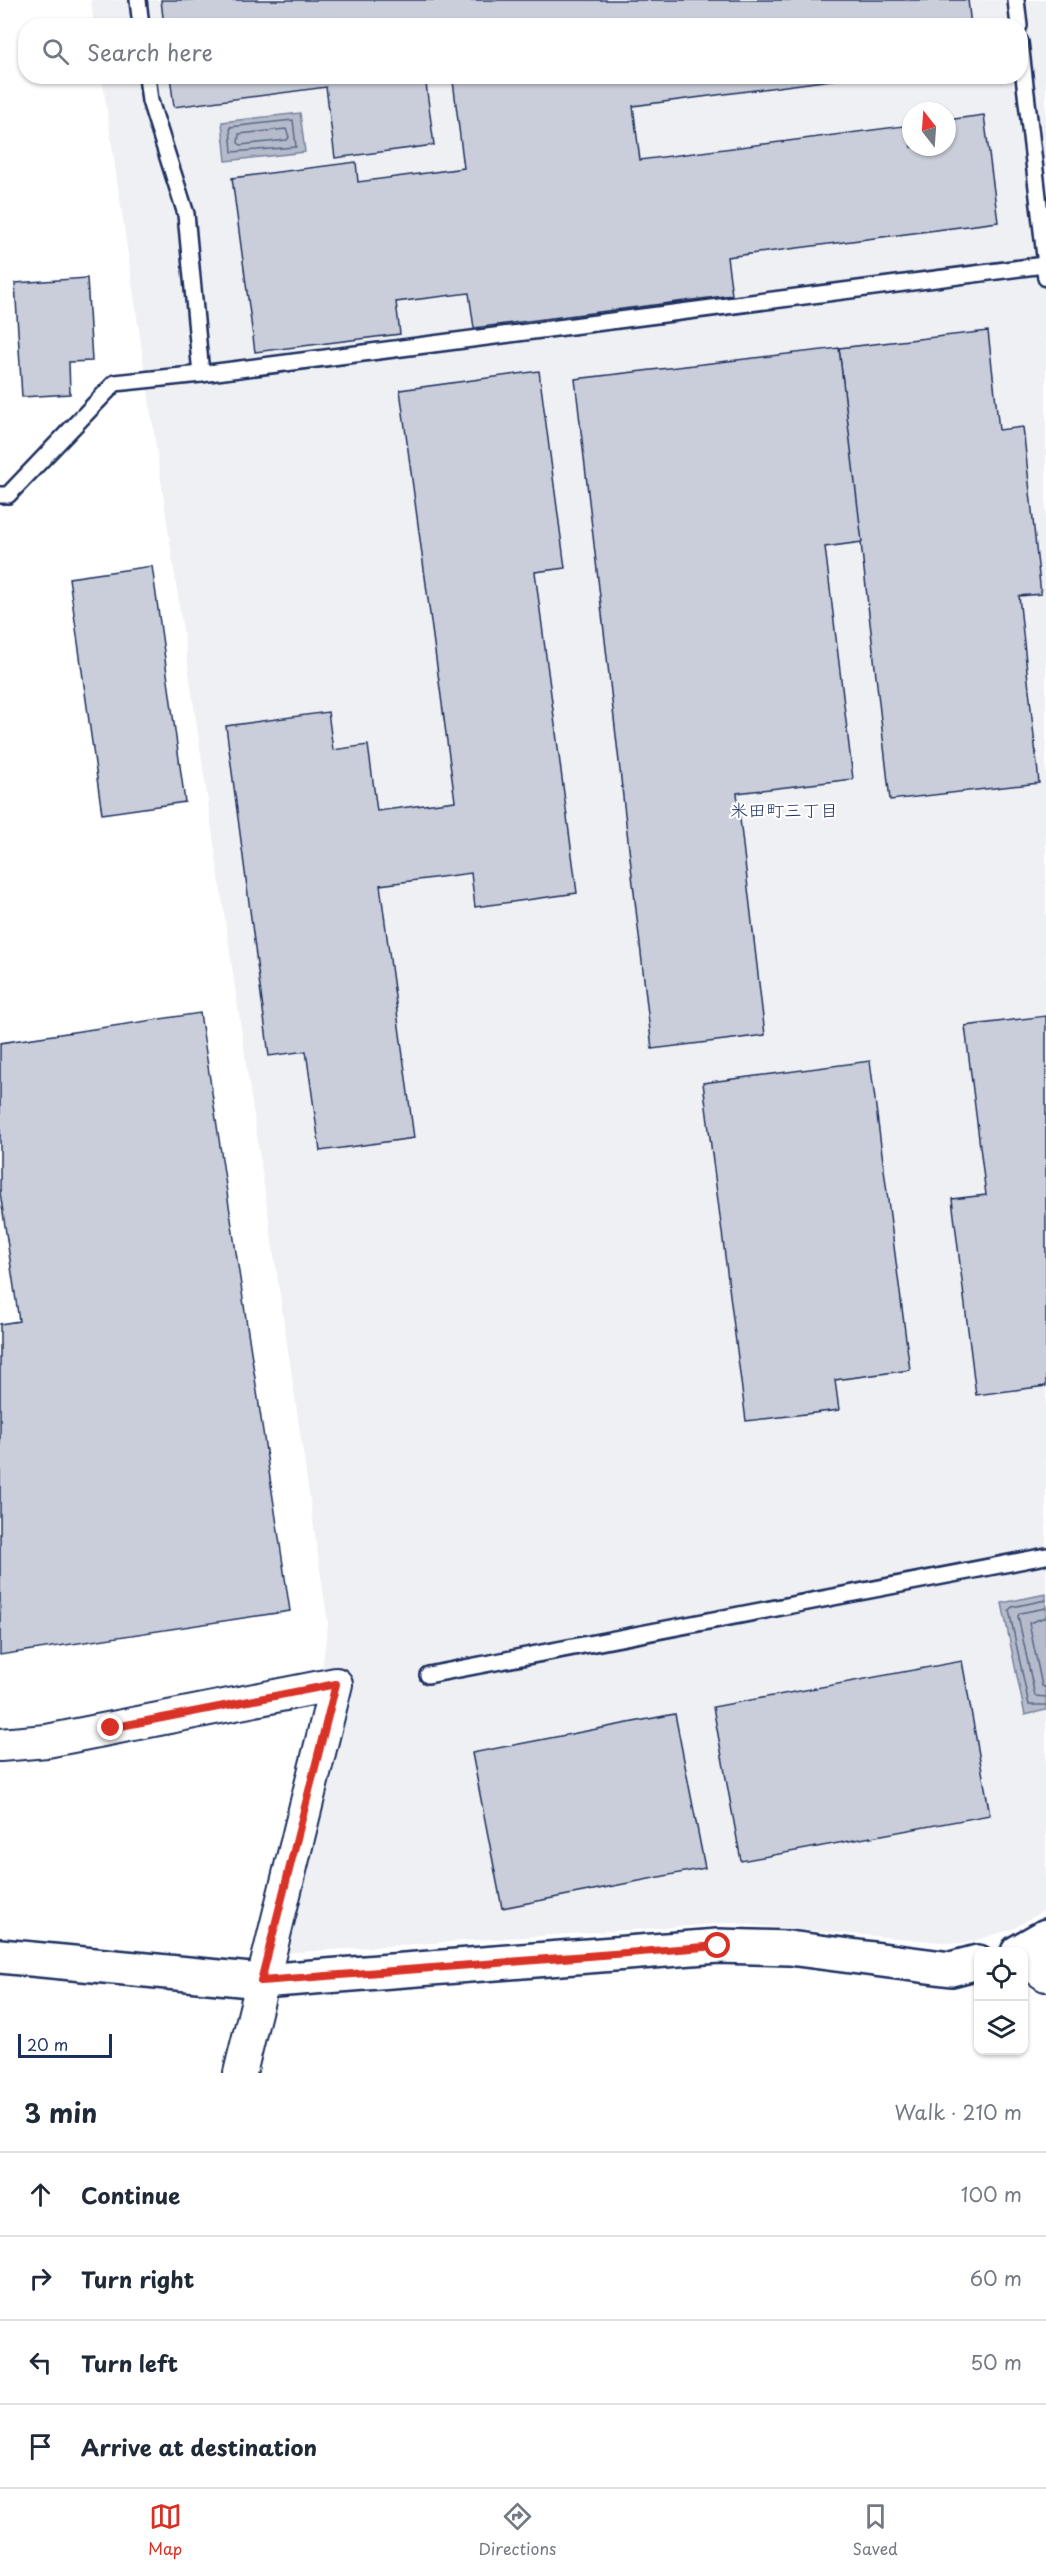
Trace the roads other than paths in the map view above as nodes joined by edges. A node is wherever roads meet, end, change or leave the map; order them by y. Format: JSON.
{"nodes":[{"id":1,"x":138,"y":0,"type":"edge"},
{"id":2,"x":1016,"y":0,"type":"edge"},
{"id":3,"x":140,"y":18,"type":"edge"},
{"id":4,"x":1018,"y":18,"type":"edge"},
{"id":5,"x":148,"y":84,"type":"edge"},
{"id":6,"x":1025,"y":84,"type":"edge"},
{"id":7,"x":1045,"y":269,"type":"edge"},
{"id":8,"x":201,"y":374,"type":"junction"},
{"id":9,"x":0,"y":495,"type":"edge"},
{"id":10,"x":1046,"y":1556,"type":"edge"},
{"id":11,"x":428,"y":1675,"type":"dead end"},
{"id":12,"x":0,"y":1744,"type":"edge"},
{"id":13,"x":1046,"y":1936,"type":"edge"},
{"id":14,"x":1027,"y":1947,"type":"edge"},
{"id":15,"x":0,"y":1956,"type":"edge"},
{"id":16,"x":1028,"y":1962,"type":"edge"},
{"id":17,"x":974,"y":1963,"type":"edge"},
{"id":18,"x":1046,"y":1975,"type":"edge"},
{"id":19,"x":261,"y":1981,"type":"junction"},
{"id":20,"x":240,"y":2073,"type":"edge"}],
"edges":[{"from":1,"to":3,"type":"lane"},
{"from":2,"to":4,"type":"lane"},
{"from":5,"to":8,"type":"lane"},
{"from":6,"to":7,"type":"lane"},
{"from":7,"to":8,"type":"lane"},
{"from":8,"to":9,"type":"lane"},
{"from":10,"to":11,"type":"lane"},
{"from":12,"to":19,"type":"street"},
{"from":13,"to":14,"type":"street"},
{"from":15,"to":19,"type":"street"},
{"from":16,"to":18,"type":"street"},
{"from":17,"to":19,"type":"street"},
{"from":19,"to":20,"type":"street"}]}
